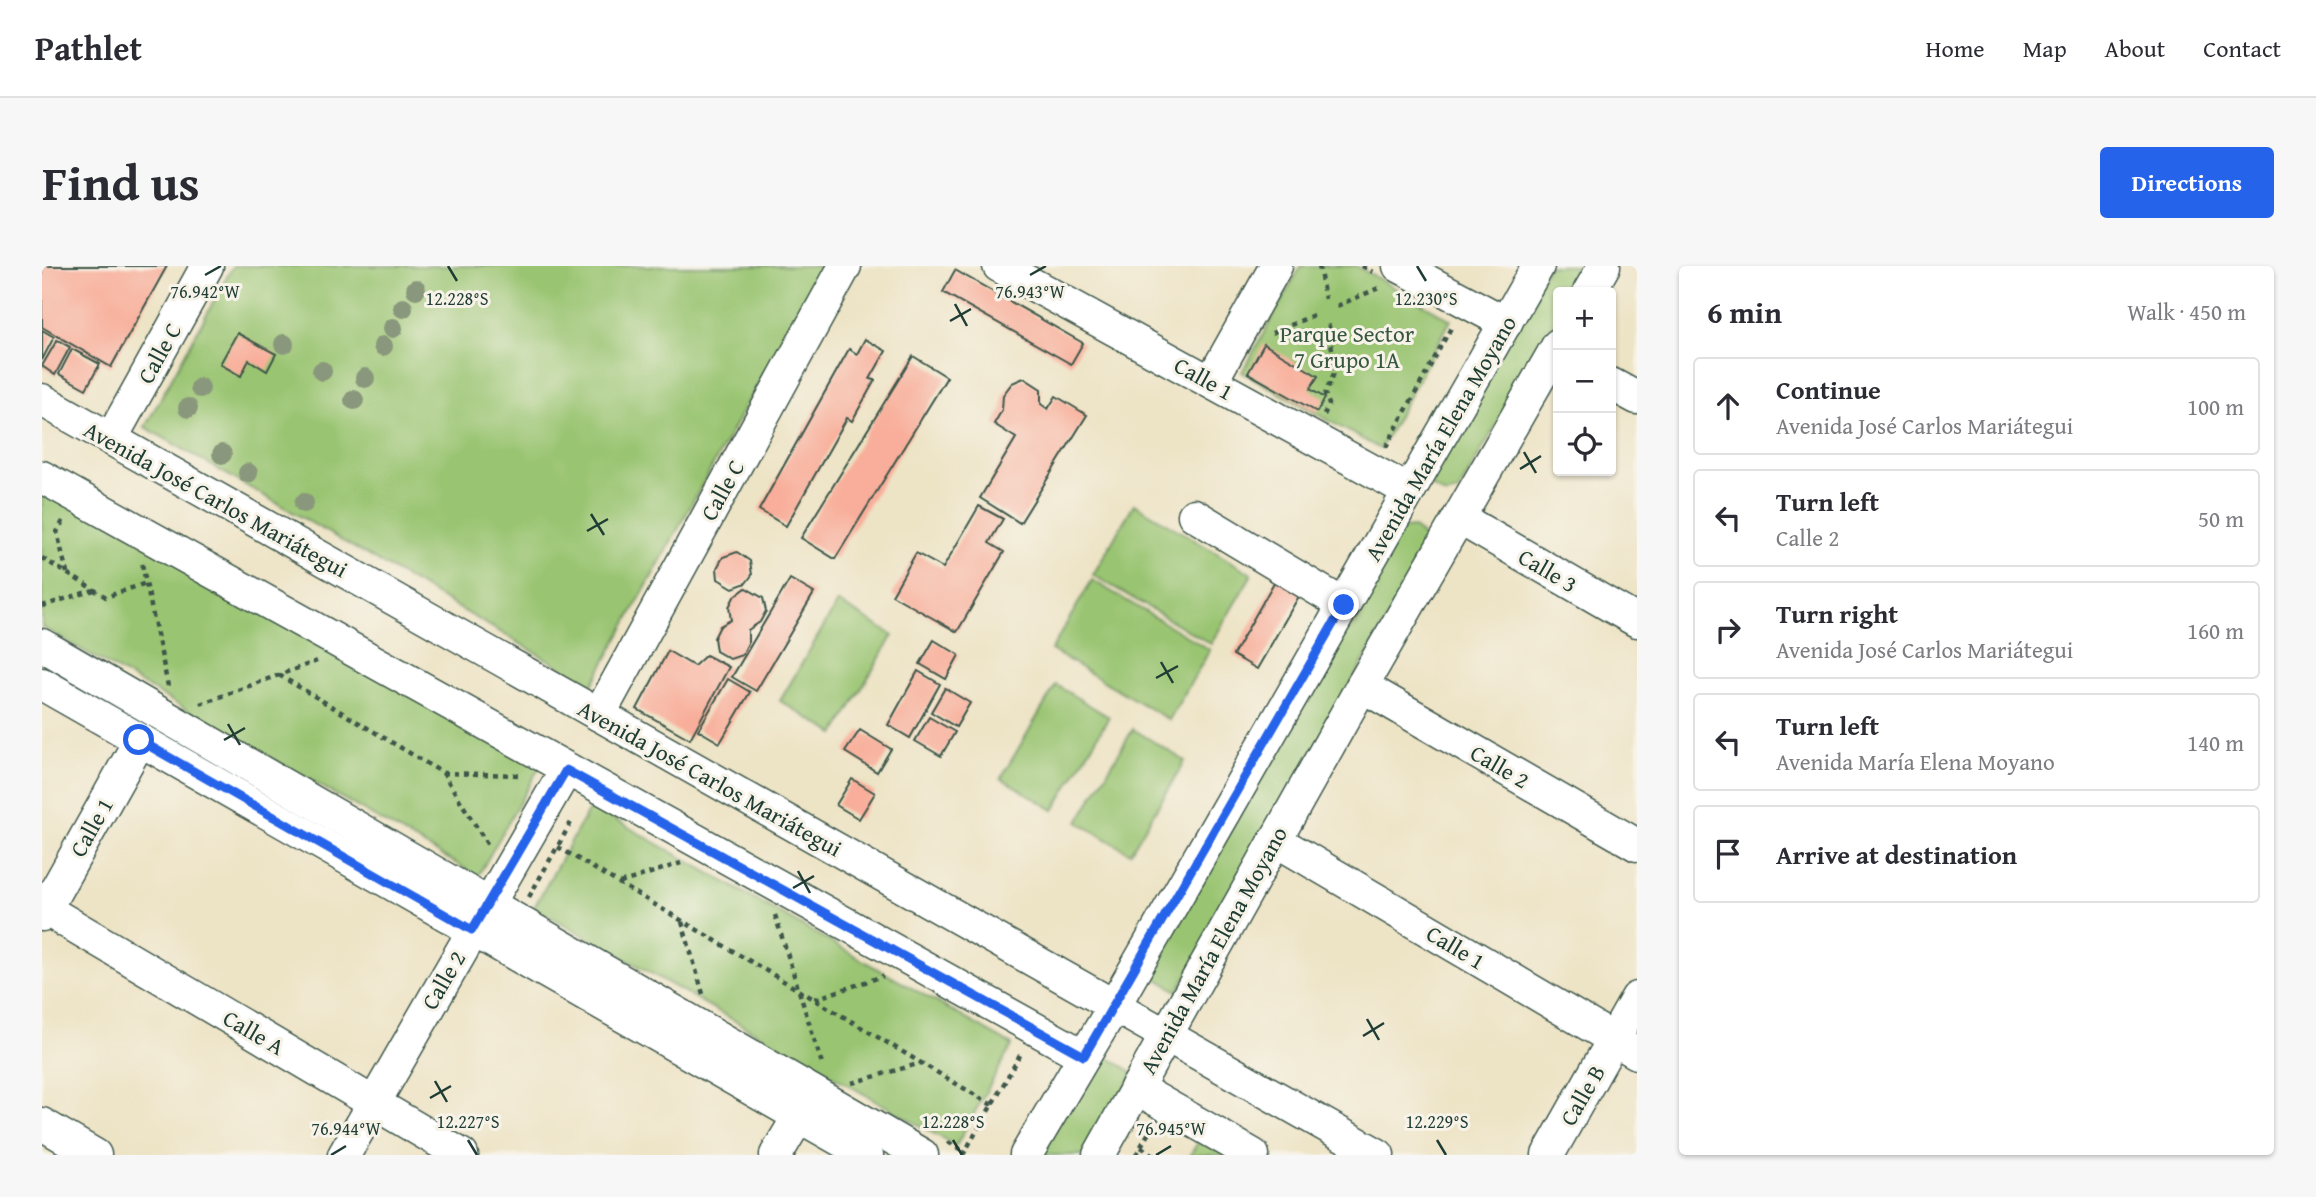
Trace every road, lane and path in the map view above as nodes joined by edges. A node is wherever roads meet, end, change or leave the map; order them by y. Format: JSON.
{"nodes":[{"id":1,"x":207,"y":266,"type":"edge"},
{"id":2,"x":845,"y":266,"type":"edge"},
{"id":3,"x":999,"y":266,"type":"edge"},
{"id":4,"x":1276,"y":266,"type":"edge"},
{"id":5,"x":1319,"y":266,"type":"edge"},
{"id":6,"x":1362,"y":266,"type":"edge"},
{"id":7,"x":1538,"y":266,"type":"edge"},
{"id":8,"x":1604,"y":266,"type":"edge"},
{"id":9,"x":1390,"y":275,"type":"edge"},
{"id":10,"x":1592,"y":287,"type":"edge"},
{"id":11,"x":1325,"y":299,"type":"dead end"},
{"id":12,"x":1337,"y":306,"type":"dead end"},
{"id":13,"x":1316,"y":314,"type":"dead end"},
{"id":14,"x":1456,"y":319,"type":"dead end"},
{"id":15,"x":1328,"y":320,"type":"dead end"},
{"id":16,"x":1506,"y":323,"type":"junction"},
{"id":17,"x":1270,"y":334,"type":"dead end"},
{"id":18,"x":1553,"y":358,"type":"edge"},
{"id":19,"x":1211,"y":382,"type":"junction"},
{"id":20,"x":1616,"y":387,"type":"edge"},
{"id":21,"x":1637,"y":398,"type":"edge"},
{"id":22,"x":42,"y":400,"type":"edge"},
{"id":23,"x":1322,"y":419,"type":"dead end"},
{"id":24,"x":111,"y":439,"type":"junction"},
{"id":25,"x":1382,"y":453,"type":"dead end"},
{"id":26,"x":42,"y":477,"type":"edge"},
{"id":27,"x":1409,"y":491,"type":"junction"},
{"id":28,"x":67,"y":514,"type":"dead end"},
{"id":29,"x":1194,"y":515,"type":"dead end"},
{"id":30,"x":1459,"y":518,"type":"junction"},
{"id":31,"x":140,"y":556,"type":"dead end"},
{"id":32,"x":42,"y":558,"type":"edge"},
{"id":33,"x":67,"y":573,"type":"junction"},
{"id":34,"x":146,"y":583,"type":"junction"},
{"id":35,"x":94,"y":590,"type":"junction"},
{"id":36,"x":1344,"y":605,"type":"junction"},
{"id":37,"x":42,"y":606,"type":"edge"},
{"id":38,"x":1637,"y":621,"type":"edge"},
{"id":39,"x":42,"y":645,"type":"edge"},
{"id":40,"x":322,"y":659,"type":"dead end"},
{"id":41,"x":279,"y":675,"type":"junction"},
{"id":42,"x":42,"y":684,"type":"edge"},
{"id":43,"x":1362,"y":686,"type":"junction"},
{"id":44,"x":170,"y":697,"type":"dead end"},
{"id":45,"x":190,"y":708,"type":"dead end"},
{"id":46,"x":599,"y":715,"type":"junction"},
{"id":47,"x":139,"y":740,"type":"junction"},
{"id":48,"x":566,"y":770,"type":"junction"},
{"id":49,"x":1275,"y":840,"type":"junction"},
{"id":50,"x":1637,"y":845,"type":"edge"},
{"id":51,"x":558,"y":847,"type":"dead end"},
{"id":52,"x":495,"y":857,"type":"dead end"},
{"id":53,"x":692,"y":860,"type":"dead end"},
{"id":54,"x":619,"y":884,"type":"junction"},
{"id":55,"x":772,"y":905,"type":"dead end"},
{"id":56,"x":43,"y":912,"type":"edge"},
{"id":57,"x":480,"y":916,"type":"junction"},
{"id":58,"x":682,"y":921,"type":"junction"},
{"id":59,"x":892,"y":974,"type":"dead end"},
{"id":60,"x":799,"y":991,"type":"junction"},
{"id":61,"x":1637,"y":998,"type":"edge"},
{"id":62,"x":814,"y":1000,"type":"junction"},
{"id":63,"x":705,"y":1002,"type":"dead end"},
{"id":64,"x":1114,"y":1006,"type":"junction"},
{"id":65,"x":1165,"y":1034,"type":"junction"},
{"id":66,"x":1625,"y":1046,"type":"edge"},
{"id":67,"x":1084,"y":1056,"type":"junction"},
{"id":68,"x":921,"y":1063,"type":"junction"},
{"id":69,"x":825,"y":1071,"type":"dead end"},
{"id":70,"x":848,"y":1084,"type":"dead end"},
{"id":71,"x":1136,"y":1088,"type":"junction"},
{"id":72,"x":373,"y":1103,"type":"junction"},
{"id":73,"x":992,"y":1105,"type":"dead end"},
{"id":74,"x":799,"y":1116,"type":"junction"},
{"id":75,"x":42,"y":1124,"type":"edge"},
{"id":76,"x":1141,"y":1147,"type":"dead end"},
{"id":77,"x":95,"y":1155,"type":"edge"},
{"id":78,"x":344,"y":1155,"type":"edge"},
{"id":79,"x":462,"y":1155,"type":"edge"},
{"id":80,"x":776,"y":1155,"type":"edge"},
{"id":81,"x":867,"y":1155,"type":"edge"},
{"id":82,"x":922,"y":1155,"type":"edge"},
{"id":83,"x":1026,"y":1155,"type":"edge"},
{"id":84,"x":1099,"y":1155,"type":"edge"},
{"id":85,"x":1154,"y":1155,"type":"edge"},
{"id":86,"x":1253,"y":1155,"type":"edge"},
{"id":87,"x":1378,"y":1155,"type":"edge"},
{"id":88,"x":1548,"y":1155,"type":"edge"}],
"edges":[{"from":1,"to":24,"type":"street","name":"Calle C"},
{"from":2,"to":46,"type":"street","name":"Calle C"},
{"from":3,"to":19,"type":"street","name":"Calle 1"},
{"from":4,"to":19,"type":"street"},
{"from":5,"to":11,"type":"path"},
{"from":6,"to":9,"type":"path"},
{"from":7,"to":16,"type":"street","name":"Avenida María Elena Moyano"},
{"from":8,"to":10,"type":"street"},
{"from":9,"to":12,"type":"path"},
{"from":9,"to":16,"type":"street"},
{"from":13,"to":17,"type":"path"},
{"from":14,"to":25,"type":"path"},
{"from":15,"to":23,"type":"path"},
{"from":16,"to":27,"type":"street","name":"Avenida María Elena Moyano"},
{"from":18,"to":30,"type":"street","name":"Avenida María Elena Moyano"},
{"from":19,"to":27,"type":"street","name":"Calle 1"},
{"from":20,"to":21,"type":"street"},
{"from":22,"to":24,"type":"street","name":"Avenida José Carlos Mariátegui"},
{"from":24,"to":46,"type":"street","name":"Avenida José Carlos Mariátegui"},
{"from":26,"to":48,"type":"street"},
{"from":27,"to":36,"type":"street","name":"Avenida María Elena Moyano"},
{"from":28,"to":33,"type":"path"},
{"from":29,"to":36,"type":"street"},
{"from":30,"to":38,"type":"street","name":"Calle 3"},
{"from":30,"to":43,"type":"street","name":"Avenida María Elena Moyano"},
{"from":31,"to":34,"type":"path"},
{"from":32,"to":33,"type":"path"},
{"from":33,"to":35,"type":"path"},
{"from":34,"to":35,"type":"path"},
{"from":34,"to":44,"type":"path"},
{"from":35,"to":37,"type":"path"},
{"from":36,"to":64,"type":"street","name":"Avenida María Elena Moyano"},
{"from":39,"to":57,"type":"street"},
{"from":40,"to":41,"type":"path"},
{"from":41,"to":45,"type":"path"},
{"from":41,"to":52,"type":"path"},
{"from":42,"to":47,"type":"street"},
{"from":43,"to":49,"type":"street","name":"Avenida María Elena Moyano"},
{"from":43,"to":50,"type":"street","name":"Calle 2"},
{"from":46,"to":64,"type":"street","name":"Avenida José Carlos Mariátegui"},
{"from":47,"to":56,"type":"street","name":"Calle 1"},
{"from":47,"to":57,"type":"street"},
{"from":48,"to":57,"type":"street","name":"Calle 2"},
{"from":48,"to":67,"type":"street"},
{"from":49,"to":65,"type":"street","name":"Avenida María Elena Moyano"},
{"from":49,"to":66,"type":"street","name":"Calle 1"},
{"from":51,"to":54,"type":"path"},
{"from":53,"to":54,"type":"path"},
{"from":54,"to":58,"type":"path"},
{"from":55,"to":60,"type":"path"},
{"from":56,"to":72,"type":"street","name":"Calle A"},
{"from":57,"to":72,"type":"street","name":"Calle 2"},
{"from":57,"to":74,"type":"street"},
{"from":57,"to":82,"type":"street"},
{"from":58,"to":60,"type":"path"},
{"from":58,"to":63,"type":"path"},
{"from":59,"to":62,"type":"path"},
{"from":60,"to":62,"type":"path"},
{"from":60,"to":69,"type":"path"},
{"from":61,"to":66,"type":"street","name":"Calle B"},
{"from":62,"to":68,"type":"path"},
{"from":64,"to":65,"type":"street","name":"Avenida José Carlos Mariátegui"},
{"from":64,"to":67,"type":"street","name":"Avenida María Elena Moyano"},
{"from":65,"to":71,"type":"street","name":"Avenida María Elena Moyano"},
{"from":65,"to":87,"type":"street","name":"Avenida José Carlos Mariátegui"},
{"from":66,"to":88,"type":"street","name":"Calle B"},
{"from":67,"to":83,"type":"street","name":"Avenida María Elena Moyano"},
{"from":68,"to":70,"type":"path"},
{"from":68,"to":73,"type":"path"},
{"from":71,"to":84,"type":"street","name":"Avenida María Elena Moyano"},
{"from":71,"to":86,"type":"street"},
{"from":72,"to":78,"type":"street","name":"Calle 2"},
{"from":72,"to":79,"type":"street","name":"Calle A"},
{"from":74,"to":80,"type":"street"},
{"from":74,"to":81,"type":"street"},
{"from":75,"to":77,"type":"street"},
{"from":76,"to":85,"type":"path"}]}
